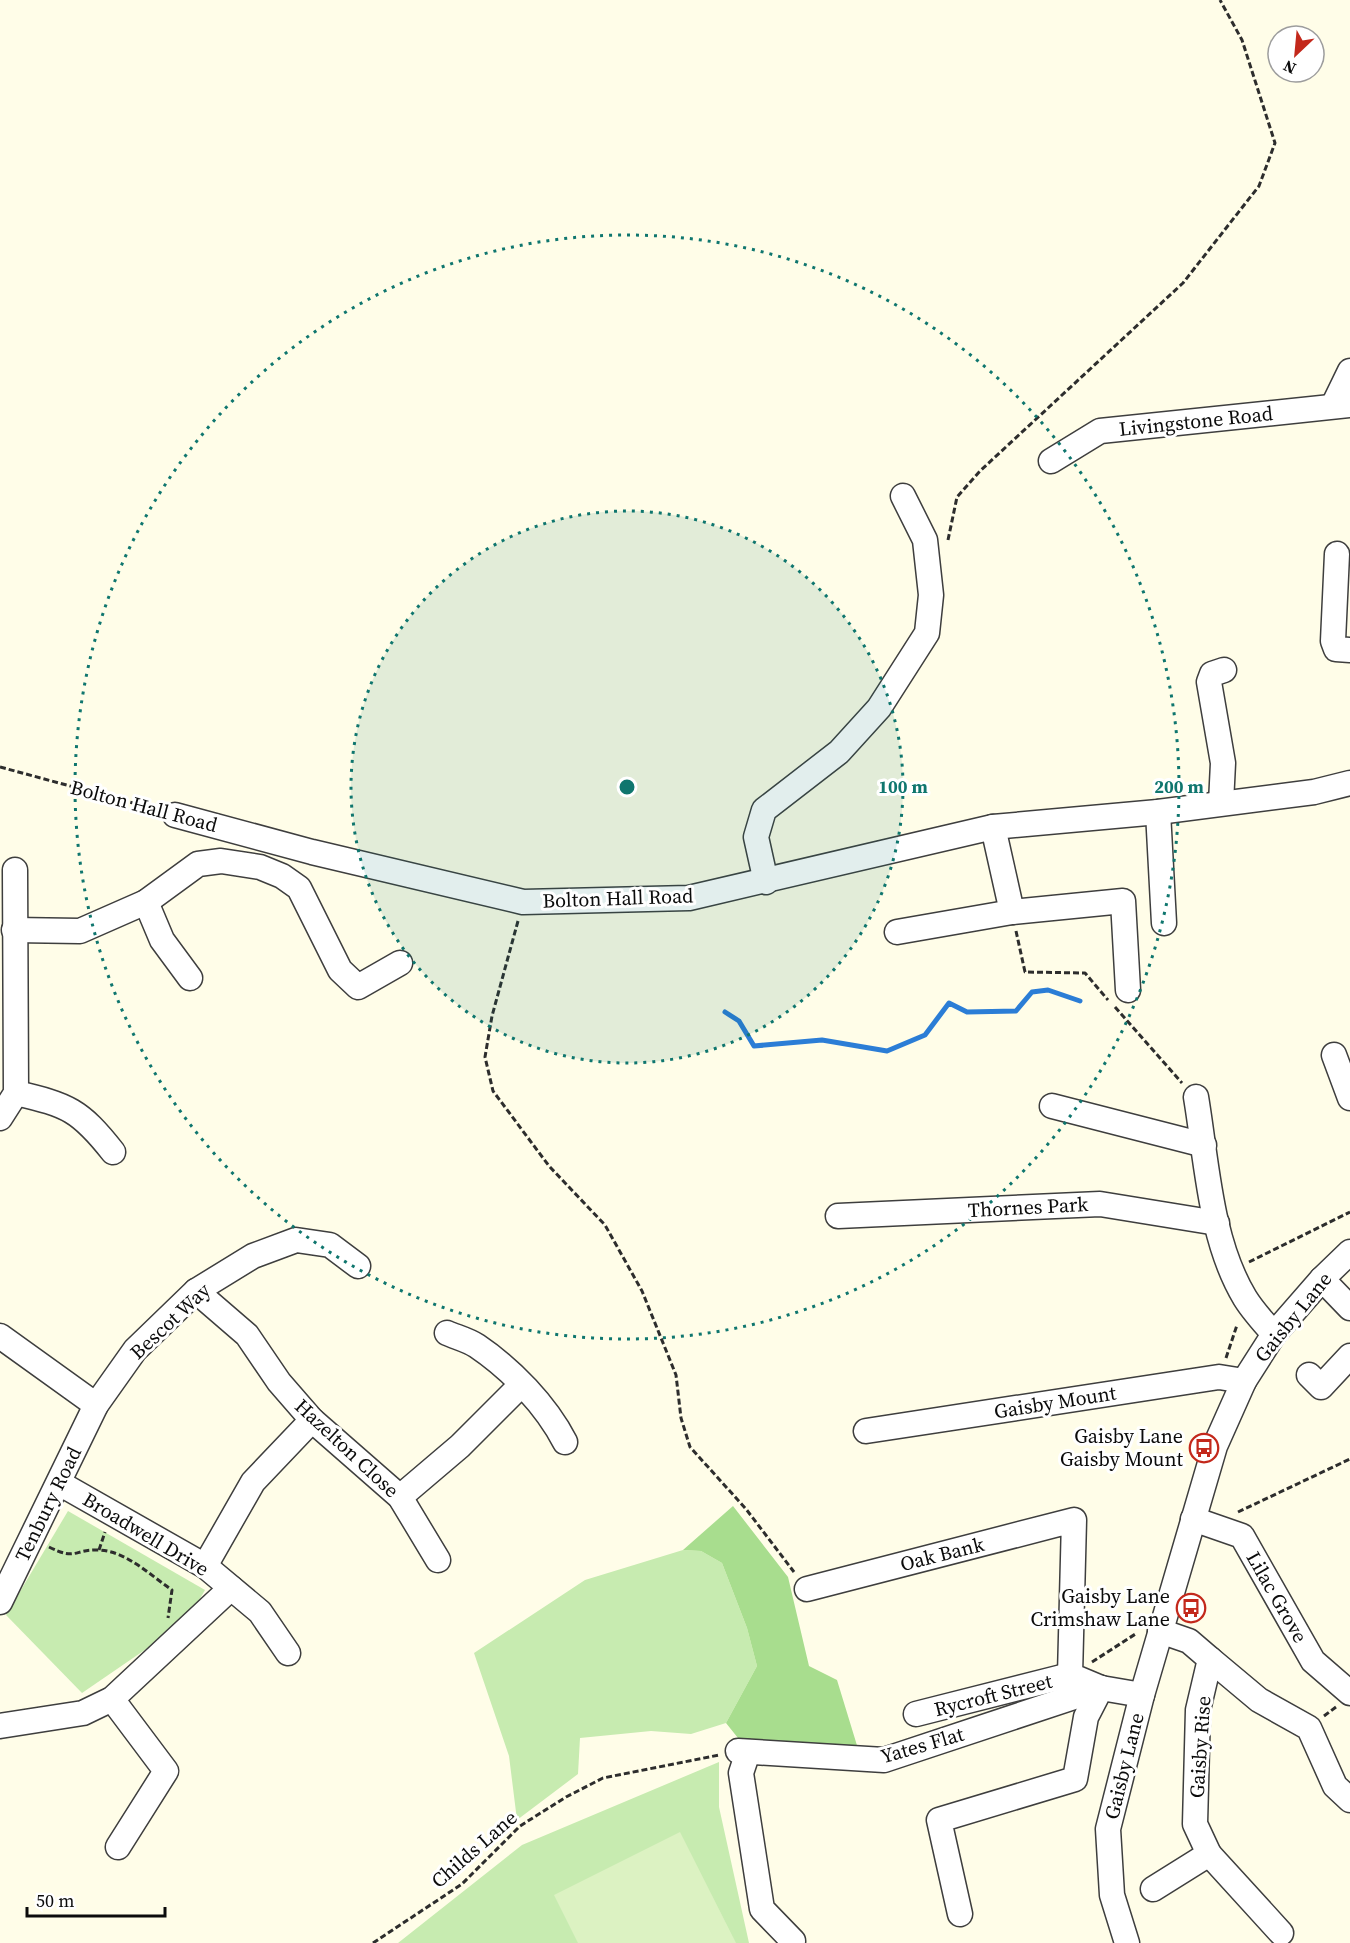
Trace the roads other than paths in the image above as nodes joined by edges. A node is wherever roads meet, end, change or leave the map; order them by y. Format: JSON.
{"nodes":[{"id":1,"x":1350,"y":371,"type":"edge"},
{"id":2,"x":1342,"y":406,"type":"edge"},
{"id":3,"x":1050,"y":461,"type":"dead end"},
{"id":4,"x":903,"y":496,"type":"dead end"},
{"id":5,"x":1337,"y":554,"type":"dead end"},
{"id":6,"x":1350,"y":650,"type":"edge"},
{"id":7,"x":1224,"y":670,"type":"dead end"},
{"id":8,"x":1350,"y":783,"type":"edge"},
{"id":9,"x":1221,"y":804,"type":"junction"},
{"id":10,"x":1158,"y":812,"type":"junction"},
{"id":11,"x":175,"y":814,"type":"road end"},
{"id":12,"x":993,"y":827,"type":"junction"},
{"id":13,"x":15,"y":870,"type":"dead end"},
{"id":14,"x":766,"y":882,"type":"junction"},
{"id":15,"x":146,"y":902,"type":"junction"},
{"id":16,"x":1012,"y":912,"type":"junction"},
{"id":17,"x":1164,"y":923,"type":"dead end"},
{"id":18,"x":14,"y":930,"type":"junction"},
{"id":19,"x":897,"y":932,"type":"dead end"},
{"id":20,"x":400,"y":963,"type":"dead end"},
{"id":21,"x":190,"y":978,"type":"dead end"},
{"id":22,"x":1128,"y":990,"type":"dead end"},
{"id":23,"x":1334,"y":1055,"type":"dead end"},
{"id":24,"x":16,"y":1093,"type":"junction"},
{"id":25,"x":1196,"y":1097,"type":"road end"},
{"id":26,"x":1350,"y":1098,"type":"edge"},
{"id":27,"x":1052,"y":1106,"type":"dead end"},
{"id":28,"x":0,"y":1118,"type":"edge"},
{"id":29,"x":1204,"y":1145,"type":"junction"},
{"id":30,"x":113,"y":1152,"type":"dead end"},
{"id":31,"x":838,"y":1216,"type":"dead end"},
{"id":32,"x":1217,"y":1223,"type":"junction"},
{"id":33,"x":1350,"y":1252,"type":"edge"},
{"id":34,"x":358,"y":1266,"type":"dead end"},
{"id":35,"x":1322,"y":1279,"type":"junction"},
{"id":36,"x":196,"y":1291,"type":"junction"},
{"id":37,"x":1350,"y":1308,"type":"edge"},
{"id":38,"x":447,"y":1333,"type":"dead end"},
{"id":39,"x":1274,"y":1335,"type":"junction"},
{"id":40,"x":0,"y":1336,"type":"edge"},
{"id":41,"x":1350,"y":1356,"type":"edge"},
{"id":42,"x":1310,"y":1375,"type":"dead end"},
{"id":43,"x":1244,"y":1382,"type":"junction"},
{"id":44,"x":521,"y":1385,"type":"junction"},
{"id":45,"x":96,"y":1405,"type":"junction"},
{"id":46,"x":312,"y":1420,"type":"junction"},
{"id":47,"x":866,"y":1431,"type":"dead end"},
{"id":48,"x":565,"y":1442,"type":"dead end"},
{"id":49,"x":59,"y":1483,"type":"junction"},
{"id":50,"x":400,"y":1497,"type":"junction"},
{"id":51,"x":1204,"y":1522,"type":"junction"},
{"id":52,"x":438,"y":1560,"type":"dead end"},
{"id":53,"x":205,"y":1566,"type":"junction"},
{"id":54,"x":231,"y":1588,"type":"junction"},
{"id":55,"x":807,"y":1589,"type":"road end"},
{"id":56,"x":0,"y":1602,"type":"edge"},
{"id":57,"x":1160,"y":1631,"type":"junction"},
{"id":58,"x":288,"y":1653,"type":"dead end"},
{"id":59,"x":1210,"y":1659,"type":"junction"},
{"id":60,"x":1070,"y":1675,"type":"junction"},
{"id":61,"x":1101,"y":1688,"type":"junction"},
{"id":62,"x":1142,"y":1695,"type":"junction"},
{"id":63,"x":1346,"y":1698,"type":"edge"},
{"id":64,"x":112,"y":1699,"type":"junction"},
{"id":65,"x":916,"y":1714,"type":"dead end"},
{"id":66,"x":0,"y":1726,"type":"edge"},
{"id":67,"x":1350,"y":1800,"type":"edge"},
{"id":68,"x":118,"y":1847,"type":"dead end"},
{"id":69,"x":1209,"y":1854,"type":"junction"},
{"id":70,"x":1153,"y":1889,"type":"dead end"},
{"id":71,"x":960,"y":1914,"type":"dead end"},
{"id":72,"x":1281,"y":1933,"type":"dead end"},
{"id":73,"x":793,"y":1941,"type":"dead end"},
{"id":74,"x":1127,"y":1943,"type":"edge"}],
"edges":[{"from":1,"to":2,"type":"street"},
{"from":2,"to":3,"type":"street","name":"Livingstone Road"},
{"from":4,"to":14,"type":"street"},
{"from":5,"to":6,"type":"street"},
{"from":7,"to":9,"type":"street"},
{"from":8,"to":9,"type":"street","name":"Bolton Hall Road"},
{"from":9,"to":10,"type":"street","name":"Bolton Hall Road"},
{"from":10,"to":12,"type":"street","name":"Bolton Hall Road"},
{"from":10,"to":17,"type":"street"},
{"from":11,"to":14,"type":"street","name":"Bolton Hall Road"},
{"from":12,"to":14,"type":"street","name":"Bolton Hall Road"},
{"from":12,"to":16,"type":"street"},
{"from":13,"to":18,"type":"street"},
{"from":15,"to":18,"type":"street"},
{"from":15,"to":20,"type":"street"},
{"from":15,"to":21,"type":"street"},
{"from":16,"to":19,"type":"street"},
{"from":16,"to":22,"type":"street"},
{"from":18,"to":24,"type":"street"},
{"from":23,"to":26,"type":"street"},
{"from":24,"to":28,"type":"street"},
{"from":24,"to":30,"type":"street"},
{"from":25,"to":29,"type":"street"},
{"from":27,"to":29,"type":"street"},
{"from":29,"to":32,"type":"street"},
{"from":31,"to":32,"type":"street","name":"Thornes Park"},
{"from":32,"to":39,"type":"street"},
{"from":33,"to":35,"type":"street","name":"Gaisby Lane"},
{"from":34,"to":36,"type":"street","name":"Bescot Way"},
{"from":35,"to":37,"type":"street"},
{"from":35,"to":39,"type":"street","name":"Gaisby Lane"},
{"from":36,"to":45,"type":"street","name":"Bescot Way"},
{"from":36,"to":46,"type":"street","name":"Hazelton Close"},
{"from":38,"to":44,"type":"street"},
{"from":39,"to":43,"type":"street","name":"Gaisby Lane"},
{"from":40,"to":45,"type":"street"},
{"from":41,"to":42,"type":"street"},
{"from":43,"to":47,"type":"street","name":"Gaisby Mount"},
{"from":43,"to":51,"type":"street","name":"Gaisby Lane"},
{"from":44,"to":48,"type":"street"},
{"from":44,"to":50,"type":"street"},
{"from":45,"to":49,"type":"street","name":"Tenbury Road"},
{"from":46,"to":50,"type":"street","name":"Hazelton Close"},
{"from":46,"to":53,"type":"street"},
{"from":49,"to":53,"type":"street","name":"Broadwell Drive"},
{"from":49,"to":56,"type":"street","name":"Tenbury Road"},
{"from":50,"to":52,"type":"street","name":"Hazelton Close"},
{"from":51,"to":57,"type":"street","name":"Gaisby Lane"},
{"from":51,"to":63,"type":"street","name":"Lilac Grove"},
{"from":53,"to":54,"type":"street","name":"Broadwell Drive"},
{"from":54,"to":58,"type":"street","name":"Broadwell Drive"},
{"from":54,"to":64,"type":"street","name":"Broadwell Drive"},
{"from":55,"to":60,"type":"street","name":"Oak Bank"},
{"from":57,"to":59,"type":"street"},
{"from":57,"to":62,"type":"street","name":"Gaisby Lane"},
{"from":59,"to":67,"type":"street"},
{"from":59,"to":69,"type":"street","name":"Gaisby Rise"},
{"from":60,"to":61,"type":"street"},
{"from":60,"to":65,"type":"street","name":"Rycroft Street"},
{"from":61,"to":62,"type":"street","name":"Gaisby Lane"},
{"from":61,"to":71,"type":"street"},
{"from":61,"to":73,"type":"street","name":"Yates Flat"},
{"from":62,"to":74,"type":"street","name":"Gaisby Lane"},
{"from":64,"to":66,"type":"street","name":"Broadwell Drive"},
{"from":64,"to":68,"type":"street"},
{"from":69,"to":70,"type":"street"},
{"from":69,"to":72,"type":"street","name":"Gaisby Rise"}]}
